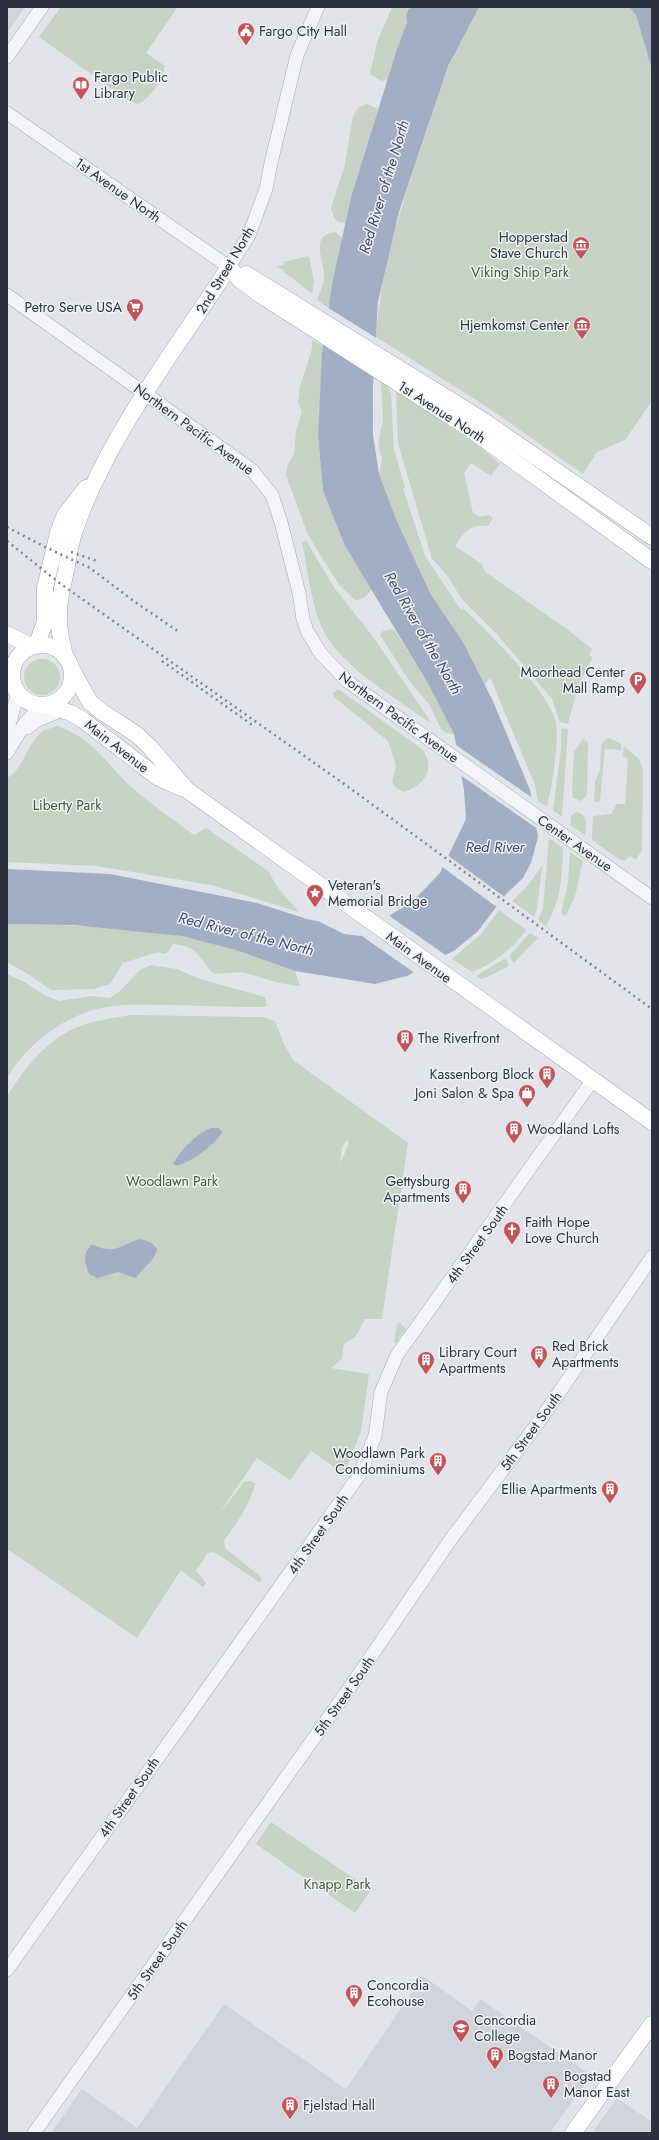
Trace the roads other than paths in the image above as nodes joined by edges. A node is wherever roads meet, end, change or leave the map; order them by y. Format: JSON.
{"nodes":[{"id":1,"x":42,"y":7,"type":"edge"},
{"id":2,"x":318,"y":7,"type":"edge"},
{"id":3,"x":7,"y":57,"type":"edge"},
{"id":4,"x":7,"y":113,"type":"edge"},
{"id":5,"x":230,"y":267,"type":"junction"},
{"id":6,"x":7,"y":295,"type":"edge"},
{"id":7,"x":146,"y":394,"type":"junction"},
{"id":8,"x":476,"y":424,"type":"junction"},
{"id":9,"x":102,"y":468,"type":"junction"},
{"id":10,"x":652,"y":537,"type":"edge"},
{"id":11,"x":652,"y":561,"type":"edge"},
{"id":12,"x":7,"y":634,"type":"edge"},
{"id":13,"x":34,"y":645,"type":"junction"},
{"id":14,"x":7,"y":663,"type":"edge"},
{"id":15,"x":68,"y":664,"type":"junction"},
{"id":16,"x":15,"y":685,"type":"junction"},
{"id":17,"x":43,"y":706,"type":"junction"},
{"id":18,"x":62,"y":710,"type":"junction"},
{"id":19,"x":11,"y":736,"type":"edge"},
{"id":20,"x":7,"y":753,"type":"edge"},
{"id":21,"x":498,"y":788,"type":"joint"},
{"id":22,"x":186,"y":790,"type":"junction"},
{"id":23,"x":652,"y":898,"type":"edge"},
{"id":24,"x":592,"y":1081,"type":"junction"},
{"id":25,"x":652,"y":1122,"type":"edge"},
{"id":26,"x":652,"y":1257,"type":"edge"},
{"id":27,"x":7,"y":1970,"type":"edge"},
{"id":28,"x":652,"y":2024,"type":"edge"},
{"id":29,"x":34,"y":2133,"type":"edge"},
{"id":30,"x":573,"y":2133,"type":"edge"}],
"edges":[{"from":1,"to":3,"type":"street"},
{"from":2,"to":5,"type":"street","name":"2nd Street North"},
{"from":4,"to":5,"type":"street","name":"1st Avenue North"},
{"from":5,"to":7,"type":"main road","name":"2nd Street North"},
{"from":5,"to":8,"type":"main road","name":"1st Avenue North"},
{"from":6,"to":7,"type":"street","name":"Northern Pacific Avenue"},
{"from":7,"to":9,"type":"main road","name":"2nd Street North"},
{"from":7,"to":21,"type":"street","name":"Northern Pacific Avenue"},
{"from":8,"to":10,"type":"main road","name":"1st Avenue North"},
{"from":8,"to":11,"type":"main road","name":"1st Avenue North"},
{"from":9,"to":13,"type":"main road","name":"2nd Street North"},
{"from":9,"to":15,"type":"main road","name":"2nd Street North"},
{"from":12,"to":13,"type":"main road"},
{"from":13,"to":15,"type":"main road"},
{"from":13,"to":16,"type":"main road"},
{"from":14,"to":16,"type":"main road"},
{"from":15,"to":17,"type":"main road"},
{"from":15,"to":22,"type":"main road","name":"Main Avenue"},
{"from":16,"to":17,"type":"main road"},
{"from":16,"to":19,"type":"street"},
{"from":17,"to":18,"type":"main road","name":"Main Avenue"},
{"from":17,"to":19,"type":"street"},
{"from":18,"to":19,"type":"street"},
{"from":18,"to":22,"type":"main road","name":"Main Avenue"},
{"from":19,"to":20,"type":"street"},
{"from":21,"to":23,"type":"street","name":"Center Avenue"},
{"from":22,"to":24,"type":"main road","name":"Main Avenue"},
{"from":24,"to":25,"type":"main road","name":"Main Avenue"},
{"from":24,"to":27,"type":"street","name":"4th Street South"},
{"from":26,"to":29,"type":"street","name":"5th Street South"},
{"from":28,"to":30,"type":"main road"}]}
